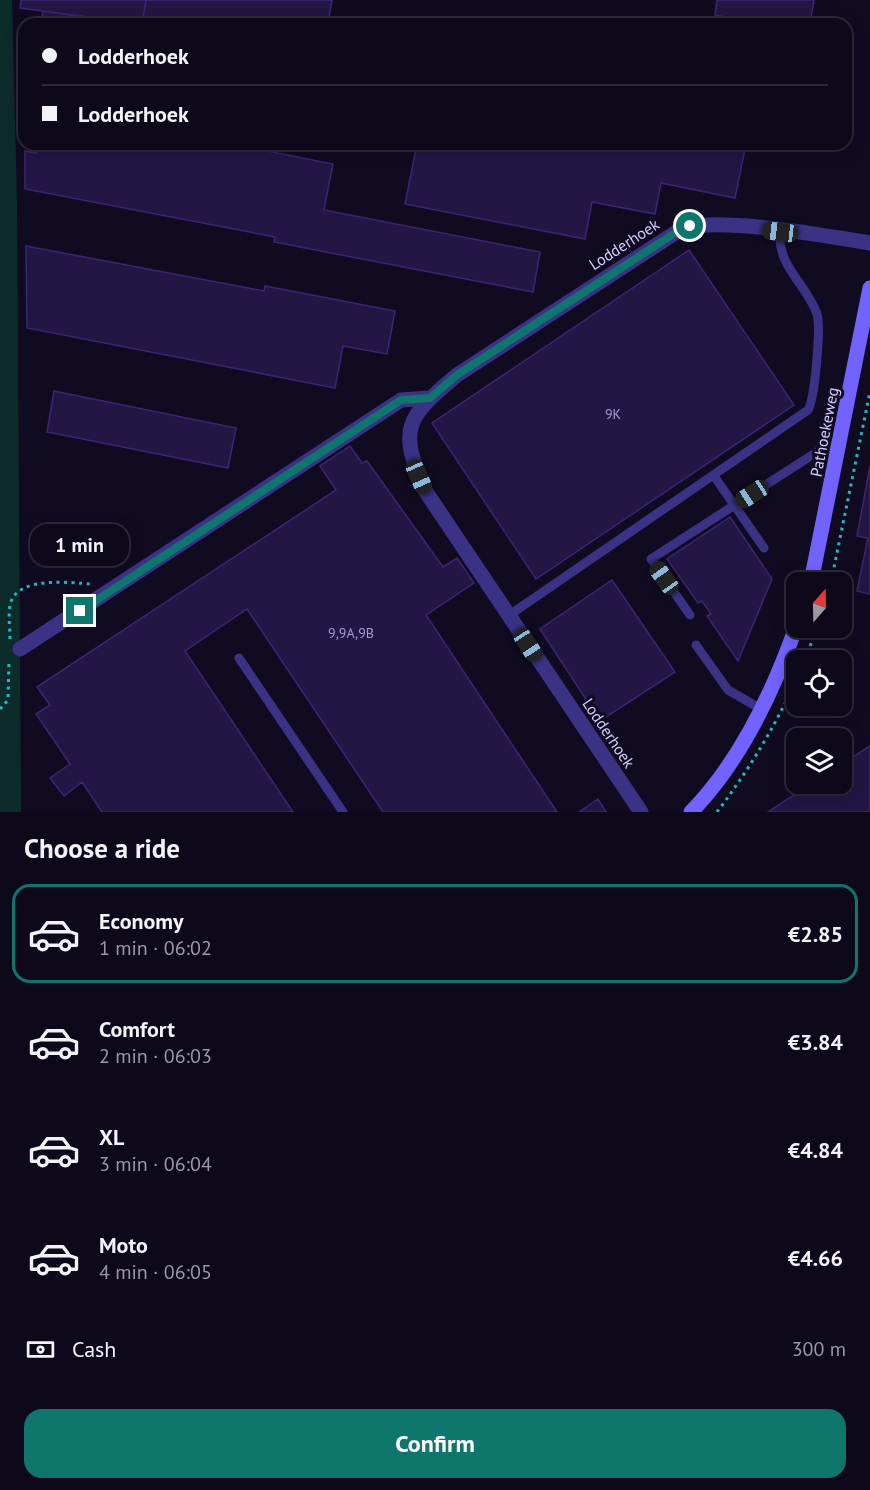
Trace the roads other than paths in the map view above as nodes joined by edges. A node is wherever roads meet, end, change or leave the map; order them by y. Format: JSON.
{"nodes":[{"id":1,"x":780,"y":232,"type":"junction"},
{"id":2,"x":870,"y":243,"type":"edge"},
{"id":3,"x":870,"y":288,"type":"edge"},
{"id":4,"x":430,"y":398,"type":"junction"},
{"id":5,"x":839,"y":447,"type":"junction"},
{"id":6,"x":714,"y":476,"type":"junction"},
{"id":7,"x":735,"y":505,"type":"junction"},
{"id":8,"x":764,"y":548,"type":"dead end"},
{"id":9,"x":813,"y":572,"type":"edge"},
{"id":10,"x":690,"y":615,"type":"dead end"},
{"id":11,"x":508,"y":616,"type":"junction"},
{"id":12,"x":791,"y":638,"type":"edge"},
{"id":13,"x":696,"y":645,"type":"dead end"},
{"id":14,"x":20,"y":650,"type":"dead end"},
{"id":15,"x":240,"y":658,"type":"dead end"},
{"id":16,"x":761,"y":709,"type":"junction"},
{"id":17,"x":343,"y":812,"type":"edge"},
{"id":18,"x":641,"y":812,"type":"edge"},
{"id":19,"x":691,"y":812,"type":"edge"}],
"edges":[{"from":1,"to":2,"type":"street","name":"Lodderhoek"},
{"from":1,"to":4,"type":"street","name":"Lodderhoek"},
{"from":1,"to":6,"type":"lane"},
{"from":3,"to":5,"type":"main road","name":"Pathoekeweg"},
{"from":4,"to":11,"type":"street","name":"Lodderhoek"},
{"from":4,"to":14,"type":"street"},
{"from":5,"to":7,"type":"lane"},
{"from":5,"to":9,"type":"main road","name":"Pathoekeweg"},
{"from":6,"to":7,"type":"lane"},
{"from":6,"to":11,"type":"lane"},
{"from":7,"to":8,"type":"lane"},
{"from":7,"to":10,"type":"lane"},
{"from":11,"to":18,"type":"street","name":"Lodderhoek"},
{"from":12,"to":16,"type":"main road"},
{"from":13,"to":16,"type":"lane"},
{"from":15,"to":17,"type":"lane"},
{"from":16,"to":19,"type":"main road"}]}
